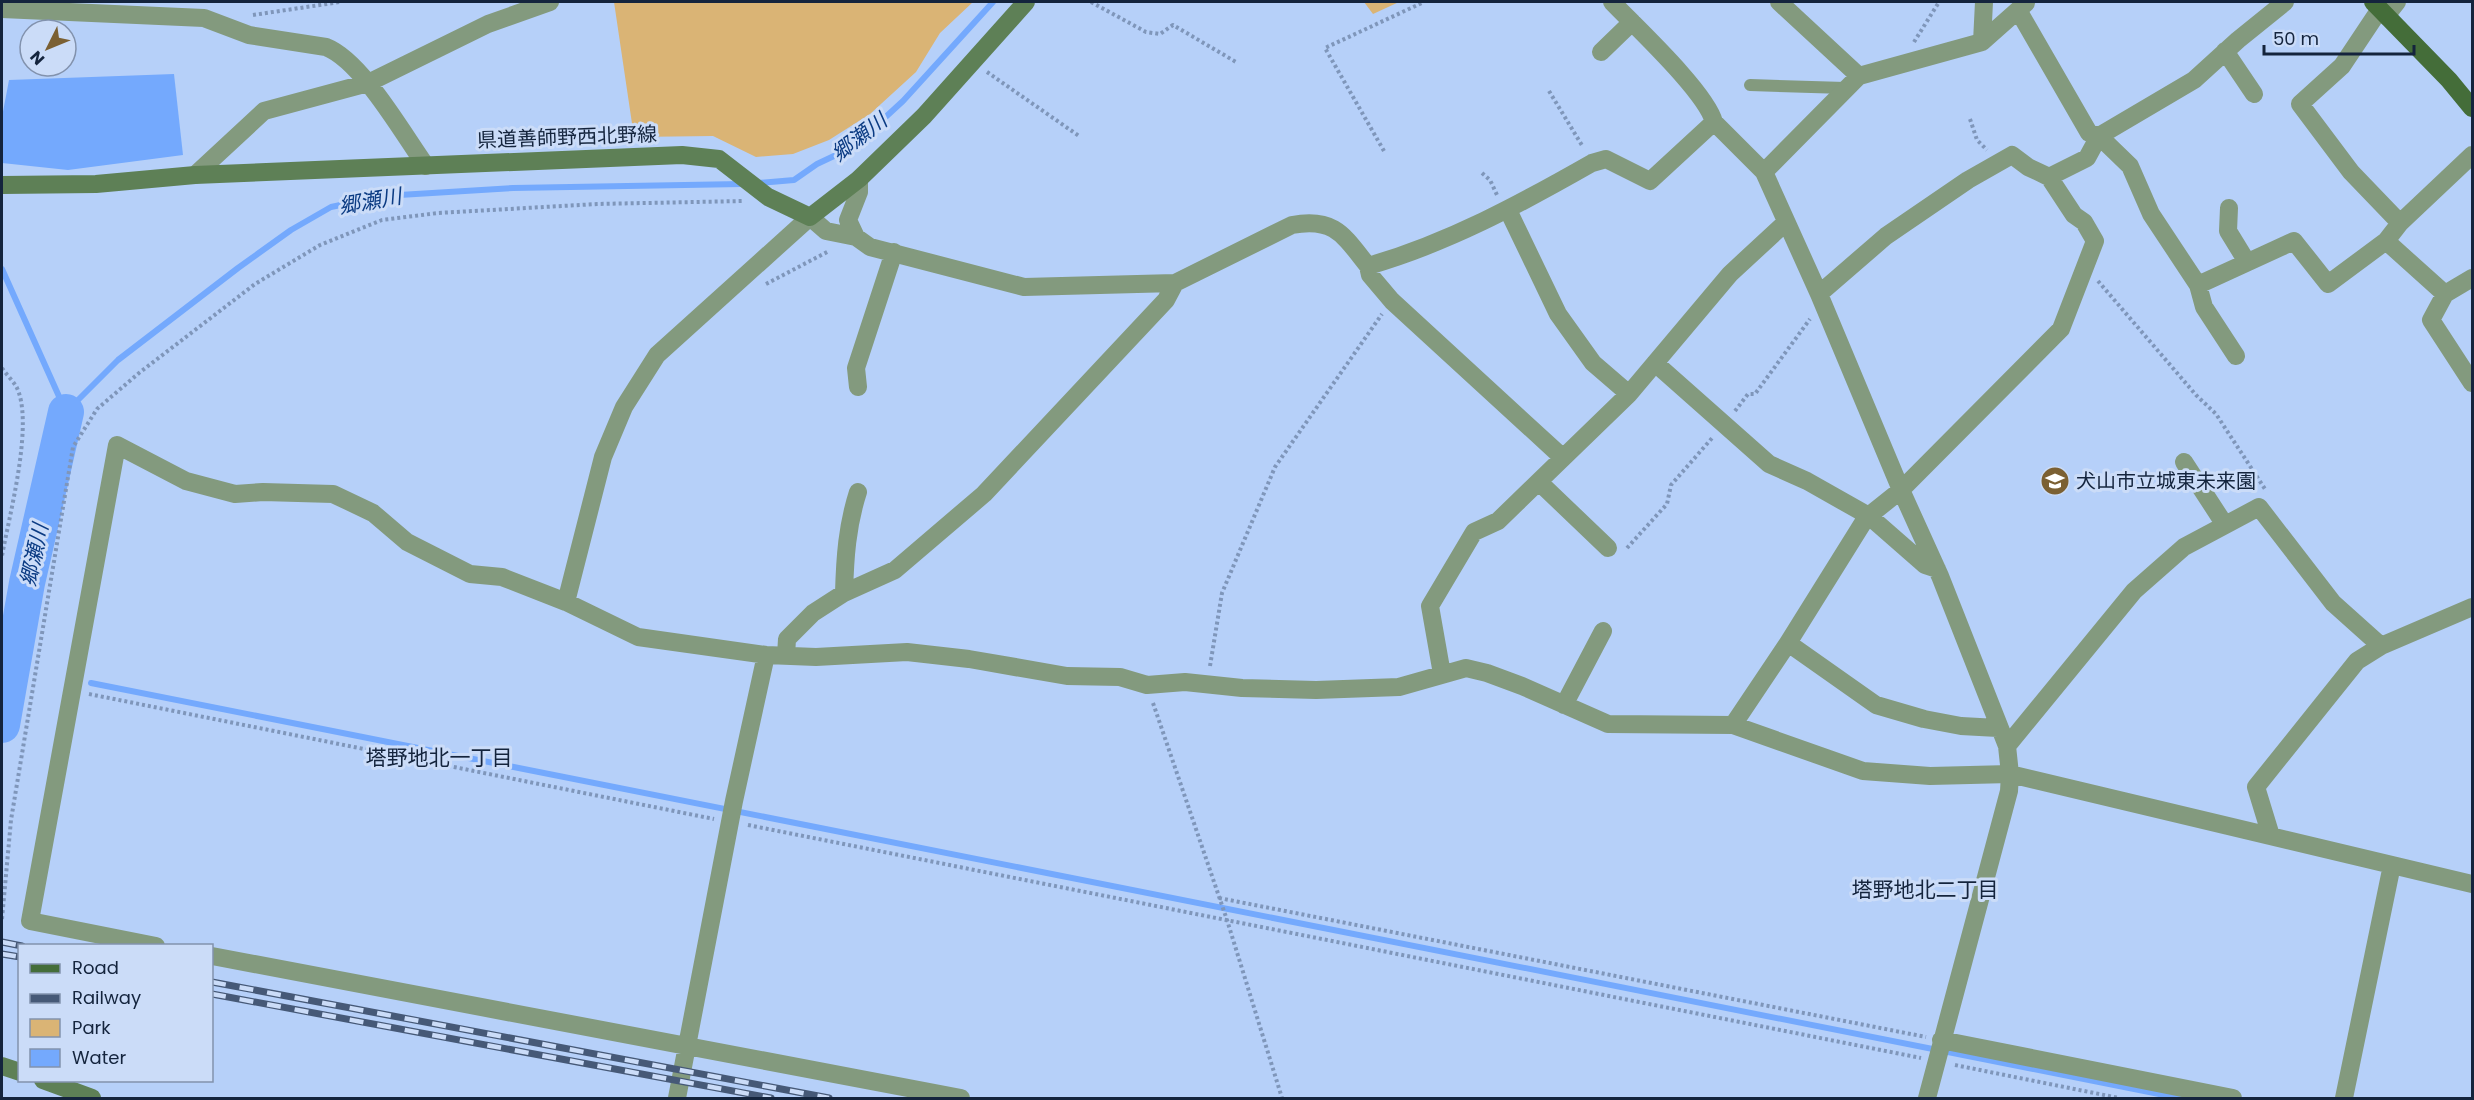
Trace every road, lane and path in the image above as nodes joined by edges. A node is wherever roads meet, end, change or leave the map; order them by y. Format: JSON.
{"nodes":[{"id":1,"x":340,"y":2,"type":"edge"},
{"id":2,"x":550,"y":2,"type":"edge"},
{"id":3,"x":1026,"y":2,"type":"edge"},
{"id":4,"x":1092,"y":2,"type":"edge"},
{"id":5,"x":1424,"y":2,"type":"edge"},
{"id":6,"x":1612,"y":2,"type":"edge"},
{"id":7,"x":1779,"y":2,"type":"edge"},
{"id":8,"x":1939,"y":2,"type":"edge"},
{"id":9,"x":1984,"y":2,"type":"edge"},
{"id":10,"x":2285,"y":2,"type":"edge"},
{"id":11,"x":2023,"y":5,"type":"edge"},
{"id":12,"x":2384,"y":7,"type":"edge"},
{"id":13,"x":2,"y":9,"type":"edge"},
{"id":14,"x":246,"y":15,"type":"dead end"},
{"id":15,"x":1632,"y":22,"type":"junction"},
{"id":16,"x":1982,"y":42,"type":"junction"},
{"id":17,"x":2225,"y":51,"type":"junction"},
{"id":18,"x":1601,"y":52,"type":"dead end"},
{"id":19,"x":971,"y":62,"type":"junction"},
{"id":20,"x":1236,"y":62,"type":"dead end"},
{"id":21,"x":1899,"y":66,"type":"junction"},
{"id":22,"x":1859,"y":76,"type":"junction"},
{"id":23,"x":368,"y":83,"type":"junction"},
{"id":24,"x":1750,"y":85,"type":"dead end"},
{"id":25,"x":1845,"y":88,"type":"junction"},
{"id":26,"x":1549,"y":91,"type":"dead end"},
{"id":27,"x":2254,"y":94,"type":"dead end"},
{"id":28,"x":2472,"y":108,"type":"edge"},
{"id":29,"x":1970,"y":119,"type":"dead end"},
{"id":30,"x":1714,"y":122,"type":"junction"},
{"id":31,"x":1079,"y":136,"type":"dead end"},
{"id":32,"x":2099,"y":136,"type":"junction"},
{"id":33,"x":1384,"y":151,"type":"dead end"},
{"id":34,"x":2472,"y":155,"type":"edge"},
{"id":35,"x":1998,"y":161,"type":"junction"},
{"id":36,"x":1592,"y":164,"type":"junction"},
{"id":37,"x":426,"y":166,"type":"junction"},
{"id":38,"x":1764,"y":172,"type":"junction"},
{"id":39,"x":1482,"y":173,"type":"dead end"},
{"id":40,"x":195,"y":175,"type":"junction"},
{"id":41,"x":2049,"y":177,"type":"junction"},
{"id":42,"x":859,"y":179,"type":"junction"},
{"id":43,"x":2,"y":186,"type":"edge"},
{"id":44,"x":768,"y":197,"type":"junction"},
{"id":45,"x":2229,"y":208,"type":"dead end"},
{"id":46,"x":1506,"y":211,"type":"junction"},
{"id":47,"x":810,"y":218,"type":"junction"},
{"id":48,"x":1785,"y":223,"type":"junction"},
{"id":49,"x":2400,"y":223,"type":"junction"},
{"id":50,"x":848,"y":235,"type":"junction"},
{"id":51,"x":2386,"y":242,"type":"junction"},
{"id":52,"x":894,"y":252,"type":"junction"},
{"id":53,"x":2247,"y":262,"type":"junction"},
{"id":54,"x":1368,"y":266,"type":"junction"},
{"id":55,"x":2086,"y":266,"type":"junction"},
{"id":56,"x":743,"y":278,"type":"junction"},
{"id":57,"x":2472,"y":278,"type":"edge"},
{"id":58,"x":1175,"y":283,"type":"junction"},
{"id":59,"x":2198,"y":285,"type":"junction"},
{"id":60,"x":1819,"y":294,"type":"junction"},
{"id":61,"x":2445,"y":294,"type":"junction"},
{"id":62,"x":1392,"y":301,"type":"junction"},
{"id":63,"x":2236,"y":356,"type":"dead end"},
{"id":64,"x":1655,"y":363,"type":"junction"},
{"id":65,"x":2,"y":368,"type":"edge"},
{"id":66,"x":2472,"y":383,"type":"edge"},
{"id":67,"x":858,"y":387,"type":"dead end"},
{"id":68,"x":1629,"y":394,"type":"junction"},
{"id":69,"x":1562,"y":457,"type":"junction"},
{"id":70,"x":2184,"y":462,"type":"dead end"},
{"id":71,"x":1539,"y":482,"type":"junction"},
{"id":72,"x":1901,"y":490,"type":"junction"},
{"id":73,"x":858,"y":492,"type":"dead end"},
{"id":74,"x":2259,"y":507,"type":"junction"},
{"id":75,"x":1869,"y":516,"type":"junction"},
{"id":76,"x":2225,"y":525,"type":"junction"},
{"id":77,"x":1608,"y":548,"type":"dead end"},
{"id":78,"x":2,"y":556,"type":"edge"},
{"id":79,"x":1937,"y":569,"type":"junction"},
{"id":80,"x":844,"y":593,"type":"junction"},
{"id":81,"x":566,"y":602,"type":"junction"},
{"id":82,"x":2472,"y":606,"type":"edge"},
{"id":83,"x":1603,"y":631,"type":"dead end"},
{"id":84,"x":1788,"y":644,"type":"junction"},
{"id":85,"x":2381,"y":646,"type":"junction"},
{"id":86,"x":766,"y":655,"type":"junction"},
{"id":87,"x":786,"y":656,"type":"junction"},
{"id":88,"x":1442,"y":674,"type":"junction"},
{"id":89,"x":1147,"y":685,"type":"junction"},
{"id":90,"x":1207,"y":685,"type":"junction"},
{"id":91,"x":71,"y":690,"type":"junction"},
{"id":92,"x":1564,"y":705,"type":"junction"},
{"id":93,"x":1733,"y":725,"type":"junction"},
{"id":94,"x":1998,"y":728,"type":"junction"},
{"id":95,"x":2007,"y":746,"type":"junction"},
{"id":96,"x":2010,"y":774,"type":"junction"},
{"id":97,"x":730,"y":822,"type":"junction"},
{"id":98,"x":2271,"y":836,"type":"junction"},
{"id":99,"x":2392,"y":865,"type":"junction"},
{"id":100,"x":2472,"y":884,"type":"edge"},
{"id":101,"x":1219,"y":898,"type":"junction"},
{"id":102,"x":2,"y":919,"type":"edge"},
{"id":103,"x":1227,"y":920,"type":"junction"},
{"id":104,"x":151,"y":944,"type":"edge"},
{"id":105,"x":213,"y":956,"type":"edge"},
{"id":106,"x":1941,"y":1040,"type":"junction"},
{"id":107,"x":686,"y":1047,"type":"junction"},
{"id":108,"x":1936,"y":1061,"type":"junction"},
{"id":109,"x":2,"y":1066,"type":"edge"},
{"id":110,"x":18,"y":1071,"type":"edge"},
{"id":111,"x":48,"y":1082,"type":"edge"},
{"id":112,"x":92,"y":1098,"type":"edge"},
{"id":113,"x":677,"y":1098,"type":"edge"},
{"id":114,"x":961,"y":1098,"type":"edge"},
{"id":115,"x":1282,"y":1098,"type":"edge"},
{"id":116,"x":1926,"y":1098,"type":"edge"},
{"id":117,"x":2119,"y":1098,"type":"edge"},
{"id":118,"x":2233,"y":1098,"type":"edge"},
{"id":119,"x":2344,"y":1098,"type":"edge"}],
"edges":[{"from":1,"to":14,"type":"path"},
{"from":2,"to":23,"type":"street"},
{"from":3,"to":19,"type":"main road"},
{"from":4,"to":20,"type":"path"},
{"from":5,"to":33,"type":"path"},
{"from":6,"to":15,"type":"street"},
{"from":7,"to":22,"type":"street"},
{"from":8,"to":21,"type":"path"},
{"from":9,"to":16,"type":"street"},
{"from":10,"to":17,"type":"street"},
{"from":11,"to":16,"type":"street"},
{"from":11,"to":32,"type":"street"},
{"from":12,"to":28,"type":"main road"},
{"from":12,"to":49,"type":"street"},
{"from":13,"to":23,"type":"street"},
{"from":15,"to":18,"type":"street"},
{"from":15,"to":30,"type":"street"},
{"from":16,"to":21,"type":"street"},
{"from":17,"to":27,"type":"street"},
{"from":17,"to":32,"type":"street"},
{"from":19,"to":31,"type":"path"},
{"from":19,"to":42,"type":"main road"},
{"from":21,"to":22,"type":"street"},
{"from":22,"to":25,"type":"street"},
{"from":23,"to":37,"type":"street"},
{"from":23,"to":40,"type":"street"},
{"from":24,"to":25,"type":"lane"},
{"from":25,"to":38,"type":"street"},
{"from":26,"to":36,"type":"path"},
{"from":29,"to":35,"type":"path"},
{"from":30,"to":36,"type":"street"},
{"from":30,"to":38,"type":"street"},
{"from":32,"to":41,"type":"street"},
{"from":32,"to":59,"type":"street"},
{"from":34,"to":49,"type":"street"},
{"from":35,"to":41,"type":"street"},
{"from":35,"to":60,"type":"street"},
{"from":36,"to":46,"type":"street"},
{"from":37,"to":40,"type":"main road","name":"県道善師野西北野線"},
{"from":37,"to":44,"type":"main road","name":"県道善師野西北野線"},
{"from":38,"to":48,"type":"street"},
{"from":39,"to":46,"type":"path"},
{"from":40,"to":43,"type":"main road","name":"県道善師野西北野線"},
{"from":41,"to":55,"type":"street"},
{"from":42,"to":47,"type":"main road"},
{"from":42,"to":50,"type":"street"},
{"from":44,"to":47,"type":"main road","name":"県道善師野西北野線"},
{"from":44,"to":102,"type":"path"},
{"from":45,"to":53,"type":"street"},
{"from":46,"to":54,"type":"street"},
{"from":46,"to":68,"type":"street"},
{"from":47,"to":50,"type":"street"},
{"from":47,"to":56,"type":"street"},
{"from":48,"to":60,"type":"street"},
{"from":48,"to":64,"type":"street"},
{"from":49,"to":51,"type":"street"},
{"from":50,"to":52,"type":"street"},
{"from":50,"to":56,"type":"path"},
{"from":51,"to":53,"type":"street"},
{"from":51,"to":61,"type":"street"},
{"from":52,"to":58,"type":"street"},
{"from":52,"to":67,"type":"street"},
{"from":53,"to":59,"type":"street"},
{"from":54,"to":58,"type":"street"},
{"from":54,"to":62,"type":"street"},
{"from":55,"to":72,"type":"street"},
{"from":55,"to":74,"type":"path"},
{"from":56,"to":81,"type":"street"},
{"from":57,"to":61,"type":"street"},
{"from":58,"to":80,"type":"street"},
{"from":59,"to":63,"type":"street"},
{"from":60,"to":72,"type":"street"},
{"from":61,"to":66,"type":"street"},
{"from":62,"to":69,"type":"street"},
{"from":62,"to":90,"type":"path"},
{"from":64,"to":68,"type":"street"},
{"from":64,"to":75,"type":"street"},
{"from":65,"to":78,"type":"path"},
{"from":68,"to":69,"type":"street"},
{"from":69,"to":71,"type":"street"},
{"from":70,"to":76,"type":"street"},
{"from":71,"to":77,"type":"street"},
{"from":71,"to":88,"type":"street"},
{"from":72,"to":75,"type":"street"},
{"from":72,"to":79,"type":"street"},
{"from":73,"to":80,"type":"street"},
{"from":74,"to":76,"type":"street"},
{"from":74,"to":85,"type":"street"},
{"from":75,"to":79,"type":"street"},
{"from":75,"to":84,"type":"street"},
{"from":76,"to":95,"type":"street"},
{"from":79,"to":94,"type":"street"},
{"from":80,"to":87,"type":"street"},
{"from":81,"to":86,"type":"street"},
{"from":81,"to":91,"type":"street"},
{"from":82,"to":85,"type":"street"},
{"from":83,"to":92,"type":"street"},
{"from":84,"to":93,"type":"street"},
{"from":84,"to":94,"type":"street"},
{"from":85,"to":98,"type":"street"},
{"from":86,"to":87,"type":"street"},
{"from":86,"to":97,"type":"street"},
{"from":87,"to":89,"type":"street"},
{"from":88,"to":90,"type":"street"},
{"from":88,"to":92,"type":"street"},
{"from":89,"to":90,"type":"street"},
{"from":89,"to":101,"type":"path"},
{"from":91,"to":97,"type":"path"},
{"from":91,"to":104,"type":"street"},
{"from":92,"to":93,"type":"street"},
{"from":93,"to":96,"type":"street"},
{"from":94,"to":95,"type":"street"},
{"from":95,"to":96,"type":"street"},
{"from":96,"to":98,"type":"street"},
{"from":96,"to":106,"type":"street"},
{"from":97,"to":103,"type":"path"},
{"from":97,"to":107,"type":"street"},
{"from":98,"to":99,"type":"street"},
{"from":99,"to":100,"type":"street"},
{"from":99,"to":119,"type":"street"},
{"from":101,"to":103,"type":"path"},
{"from":101,"to":106,"type":"path"},
{"from":103,"to":108,"type":"path"},
{"from":103,"to":115,"type":"path"},
{"from":105,"to":107,"type":"street"},
{"from":106,"to":108,"type":"street"},
{"from":106,"to":118,"type":"street"},
{"from":107,"to":113,"type":"street"},
{"from":107,"to":114,"type":"street"},
{"from":108,"to":116,"type":"street"},
{"from":108,"to":117,"type":"path"},
{"from":109,"to":110,"type":"main road"},
{"from":111,"to":112,"type":"main road"}]}
